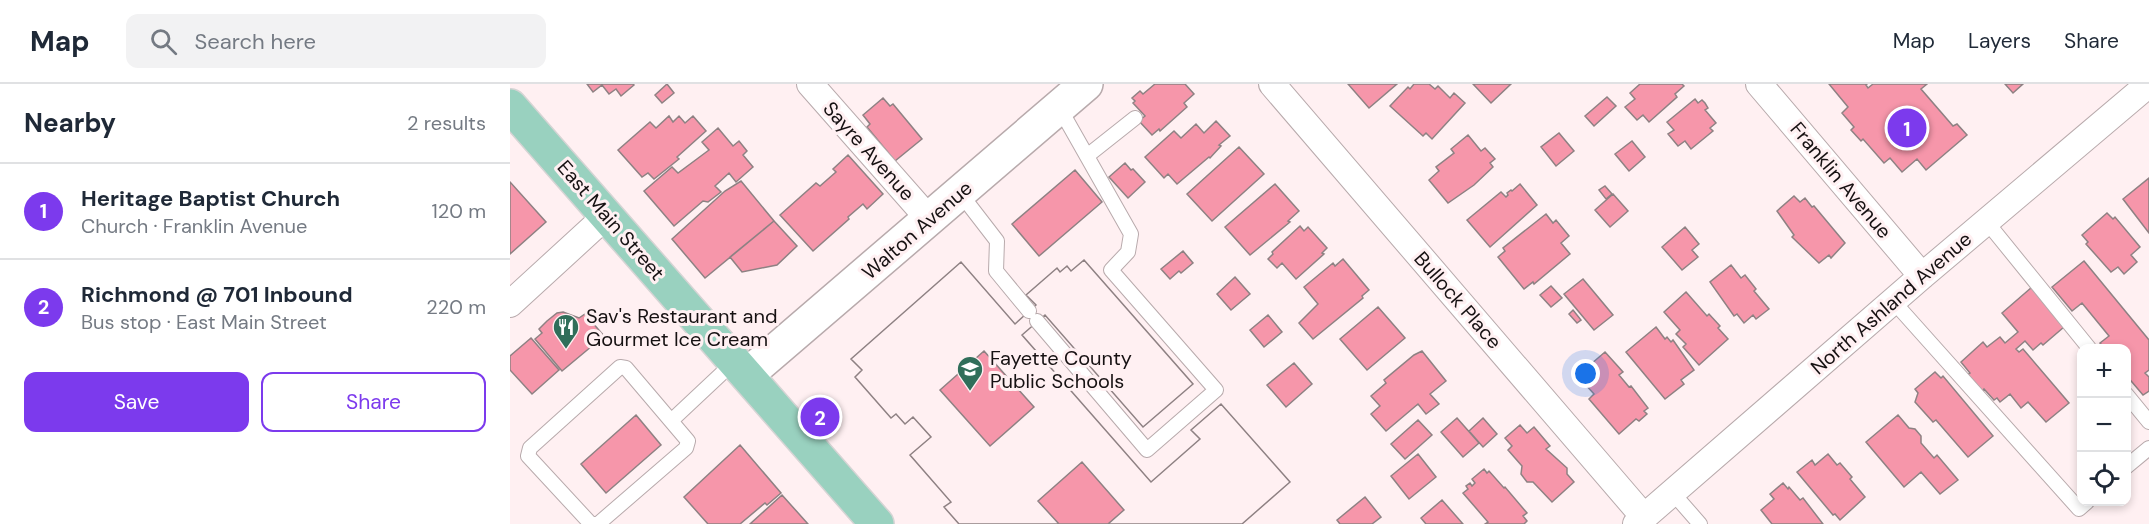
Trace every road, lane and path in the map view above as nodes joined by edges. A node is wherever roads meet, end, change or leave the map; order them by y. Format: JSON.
{"nodes":[{"id":1,"x":810,"y":84,"type":"edge"},
{"id":2,"x":1086,"y":84,"type":"edge"},
{"id":3,"x":1272,"y":84,"type":"edge"},
{"id":4,"x":1759,"y":84,"type":"edge"},
{"id":5,"x":2149,"y":84,"type":"edge"},
{"id":6,"x":510,"y":106,"type":"edge"},
{"id":7,"x":1059,"y":107,"type":"junction"},
{"id":8,"x":1135,"y":118,"type":"dead end"},
{"id":9,"x":1087,"y":156,"type":"junction"},
{"id":10,"x":960,"y":193,"type":"junction"},
{"id":11,"x":607,"y":215,"type":"junction"},
{"id":12,"x":929,"y":219,"type":"junction"},
{"id":13,"x":1986,"y":221,"type":"junction"},
{"id":14,"x":1922,"y":276,"type":"junction"},
{"id":15,"x":1893,"y":301,"type":"junction"},
{"id":16,"x":510,"y":304,"type":"edge"},
{"id":17,"x":2086,"y":344,"type":"edge"},
{"id":18,"x":741,"y":368,"type":"junction"},
{"id":19,"x":2130,"y":398,"type":"edge"},
{"id":20,"x":671,"y":421,"type":"junction"},
{"id":21,"x":2149,"y":422,"type":"edge"},
{"id":22,"x":2149,"y":448,"type":"edge"},
{"id":23,"x":2131,"y":464,"type":"edge"},
{"id":24,"x":1672,"y":492,"type":"junction"},
{"id":25,"x":2082,"y":506,"type":"edge"},
{"id":26,"x":1640,"y":520,"type":"edge"},
{"id":27,"x":596,"y":524,"type":"edge"},
{"id":28,"x":877,"y":524,"type":"edge"},
{"id":29,"x":1700,"y":524,"type":"edge"}],
"edges":[{"from":1,"to":12,"type":"street","name":"Sayre Avenue"},
{"from":2,"to":7,"type":"street","name":"Walton Avenue"},
{"from":3,"to":26,"type":"street","name":"Bullock Place"},
{"from":4,"to":14,"type":"street","name":"Franklin Avenue"},
{"from":5,"to":13,"type":"street","name":"North Ashland Avenue"},
{"from":6,"to":11,"type":"main road","name":"East Main Street"},
{"from":7,"to":9,"type":"lane"},
{"from":7,"to":10,"type":"street","name":"Walton Avenue"},
{"from":8,"to":9,"type":"lane"},
{"from":9,"to":10,"type":"lane"},
{"from":10,"to":12,"type":"street","name":"Walton Avenue"},
{"from":11,"to":16,"type":"street"},
{"from":11,"to":18,"type":"main road","name":"East Main Street"},
{"from":12,"to":18,"type":"street","name":"Walton Avenue"},
{"from":13,"to":14,"type":"street","name":"North Ashland Avenue"},
{"from":13,"to":17,"type":"lane"},
{"from":14,"to":15,"type":"street","name":"North Ashland Avenue"},
{"from":15,"to":24,"type":"street","name":"North Ashland Avenue"},
{"from":15,"to":25,"type":"lane"},
{"from":18,"to":20,"type":"lane"},
{"from":18,"to":28,"type":"main road","name":"East Main Street"},
{"from":19,"to":21,"type":"lane"},
{"from":20,"to":27,"type":"lane"},
{"from":20,"to":27,"type":"lane"},
{"from":22,"to":23,"type":"lane"},
{"from":24,"to":26,"type":"street","name":"North Ashland Avenue"},
{"from":24,"to":29,"type":"lane"}]}
